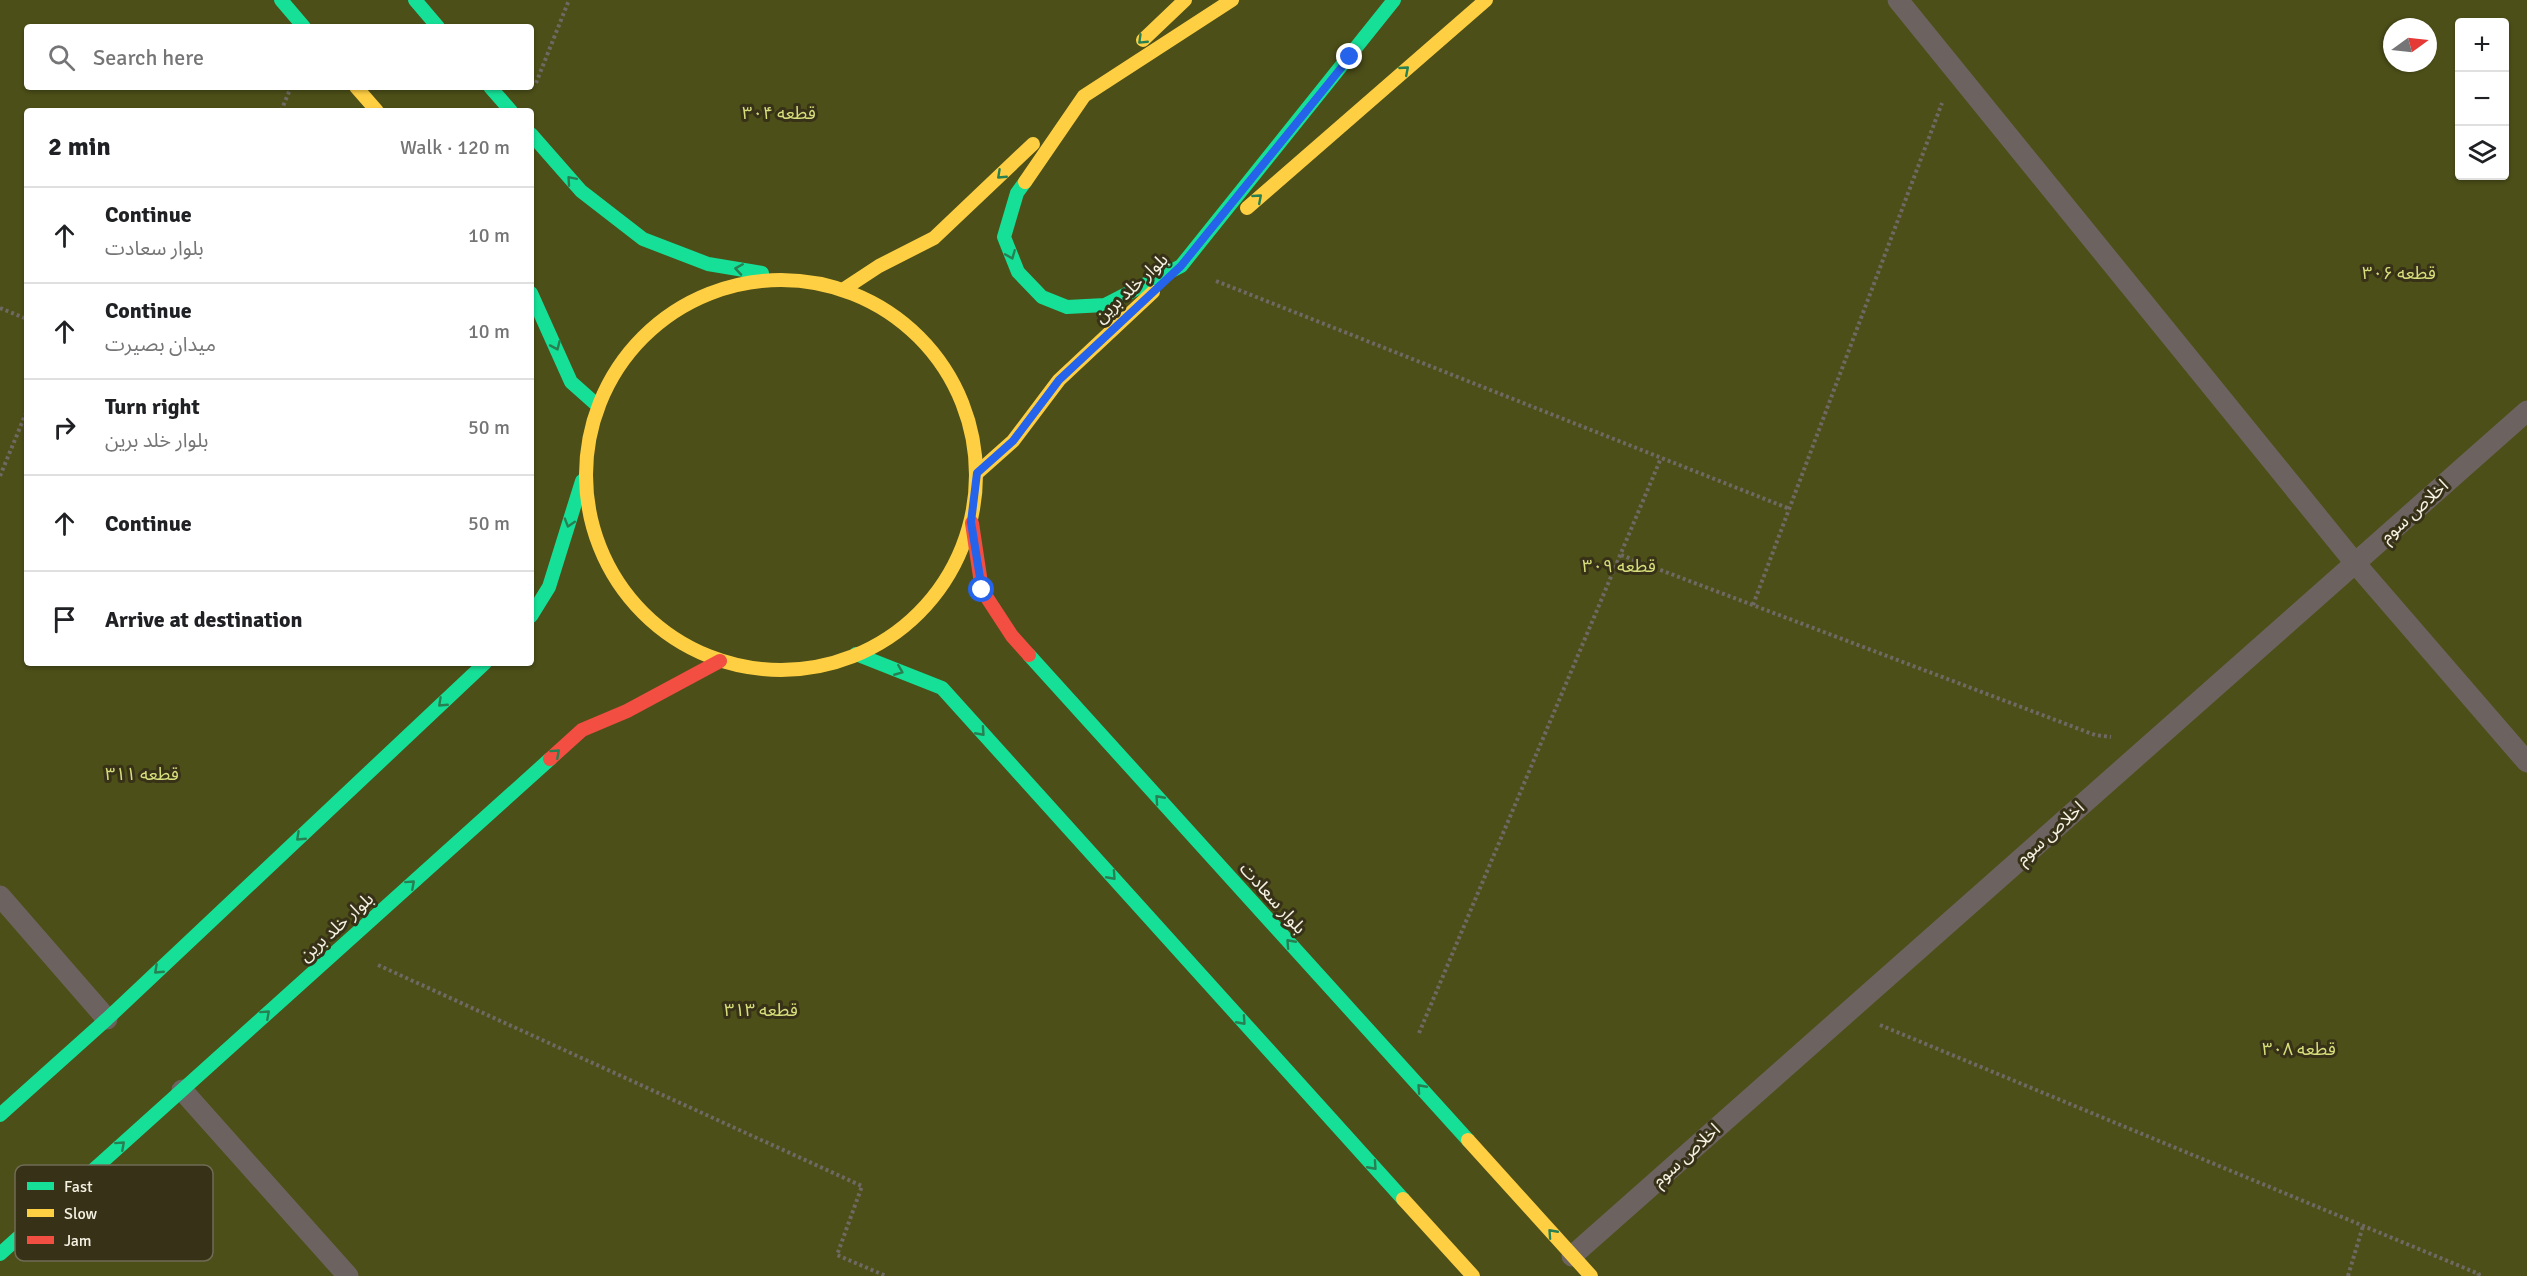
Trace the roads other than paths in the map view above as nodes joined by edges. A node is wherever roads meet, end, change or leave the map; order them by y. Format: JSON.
{"nodes":[{"id":1,"x":281,"y":0,"type":"edge"},
{"id":2,"x":415,"y":0,"type":"edge"},
{"id":3,"x":1185,"y":0,"type":"edge"},
{"id":4,"x":1232,"y":0,"type":"edge"},
{"id":5,"x":1394,"y":0,"type":"edge"},
{"id":6,"x":1486,"y":0,"type":"edge"},
{"id":7,"x":1898,"y":0,"type":"edge"},
{"id":8,"x":301,"y":24,"type":"edge"},
{"id":9,"x":435,"y":24,"type":"edge"},
{"id":10,"x":359,"y":90,"type":"edge"},
{"id":11,"x":493,"y":90,"type":"edge"},
{"id":12,"x":1084,"y":96,"type":"junction"},
{"id":13,"x":374,"y":108,"type":"edge"},
{"id":14,"x":508,"y":108,"type":"edge"},
{"id":15,"x":534,"y":137,"type":"edge"},
{"id":16,"x":1181,"y":266,"type":"junction"},
{"id":17,"x":797,"y":279,"type":"junction"},
{"id":18,"x":844,"y":289,"type":"junction"},
{"id":19,"x":534,"y":300,"type":"edge"},
{"id":20,"x":597,"y":406,"type":"junction"},
{"id":21,"x":2527,"y":411,"type":"edge"},
{"id":22,"x":586,"y":467,"type":"junction"},
{"id":23,"x":977,"y":473,"type":"junction"},
{"id":24,"x":971,"y":522,"type":"junction"},
{"id":25,"x":2355,"y":563,"type":"junction"},
{"id":26,"x":534,"y":611,"type":"edge"},
{"id":27,"x":856,"y":654,"type":"junction"},
{"id":28,"x":720,"y":661,"type":"junction"},
{"id":29,"x":482,"y":666,"type":"edge"},
{"id":30,"x":2527,"y":762,"type":"edge"},
{"id":31,"x":0,"y":896,"type":"edge"},
{"id":32,"x":107,"y":1018,"type":"junction"},
{"id":33,"x":182,"y":1090,"type":"junction"},
{"id":34,"x":0,"y":1115,"type":"edge"},
{"id":35,"x":99,"y":1165,"type":"edge"},
{"id":36,"x":15,"y":1240,"type":"edge"},
{"id":37,"x":0,"y":1254,"type":"edge"},
{"id":38,"x":1572,"y":1256,"type":"junction"},
{"id":39,"x":348,"y":1276,"type":"edge"},
{"id":40,"x":1473,"y":1276,"type":"edge"},
{"id":41,"x":1591,"y":1276,"type":"edge"}],
"edges":[{"from":1,"to":8,"type":"street"},
{"from":2,"to":9,"type":"street"},
{"from":3,"to":12,"type":"street","one_way":true},
{"from":4,"to":12,"type":"street"},
{"from":5,"to":16,"type":"street"},
{"from":16,"to":6,"type":"street","name":"بلوار خلد برین","one_way":true},
{"from":7,"to":25,"type":"lane"},
{"from":10,"to":13,"type":"street"},
{"from":11,"to":14,"type":"street"},
{"from":12,"to":16,"type":"street","one_way":true},
{"from":12,"to":18,"type":"street","one_way":true},
{"from":17,"to":15,"type":"street","one_way":true},
{"from":16,"to":23,"type":"street","name":"بلوار خلد برین"},
{"from":17,"to":18,"type":"street"},
{"from":17,"to":20,"type":"street"},
{"from":18,"to":23,"type":"street"},
{"from":19,"to":20,"type":"street","one_way":true},
{"from":20,"to":22,"type":"street"},
{"from":21,"to":25,"type":"lane","name":"اخلاص سوم"},
{"from":22,"to":26,"type":"street","one_way":true},
{"from":22,"to":28,"type":"street"},
{"from":23,"to":24,"type":"street"},
{"from":24,"to":27,"type":"street"},
{"from":38,"to":24,"type":"street","name":"بلوار سعادت","one_way":true},
{"from":25,"to":30,"type":"lane"},
{"from":25,"to":38,"type":"lane","name":"اخلاص سوم"},
{"from":27,"to":28,"type":"street"},
{"from":27,"to":40,"type":"street","one_way":true},
{"from":33,"to":28,"type":"street","name":"بلوار خلد برین","one_way":true},
{"from":29,"to":32,"type":"street","one_way":true},
{"from":31,"to":32,"type":"lane"},
{"from":32,"to":34,"type":"street"},
{"from":35,"to":33,"type":"street","name":"بلوار خلد برین","one_way":true},
{"from":33,"to":39,"type":"lane"},
{"from":37,"to":36,"type":"street","name":"بلوار خلد برین","one_way":true},
{"from":38,"to":41,"type":"street","name":"بلوار سعادت"}]}
